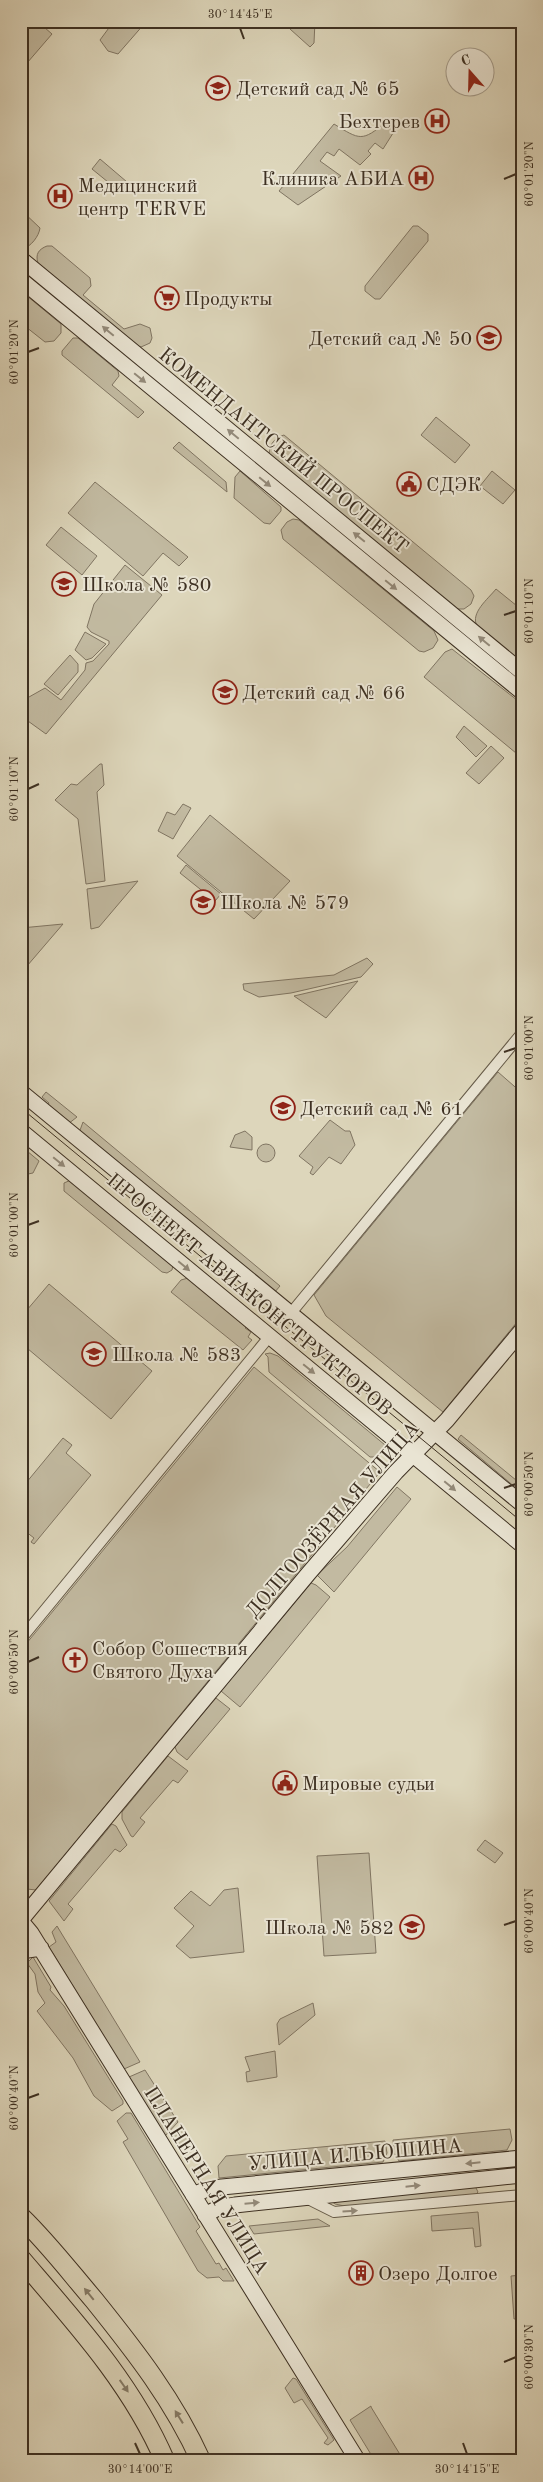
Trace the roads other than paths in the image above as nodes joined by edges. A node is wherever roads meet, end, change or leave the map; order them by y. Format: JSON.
{"nodes":[{"id":1,"x":21,"y":259,"type":"edge"},
{"id":2,"x":21,"y":280,"type":"edge"},
{"id":3,"x":522,"y":672,"type":"edge"},
{"id":4,"x":522,"y":692,"type":"edge"},
{"id":5,"x":522,"y":1033,"type":"edge"},
{"id":6,"x":21,"y":1092,"type":"edge"},
{"id":7,"x":21,"y":1131,"type":"edge"},
{"id":8,"x":291,"y":1313,"type":"junction"},
{"id":9,"x":522,"y":1330,"type":"edge"},
{"id":10,"x":270,"y":1337,"type":"junction"},
{"id":11,"x":435,"y":1432,"type":"junction"},
{"id":12,"x":412,"y":1454,"type":"junction"},
{"id":13,"x":522,"y":1504,"type":"edge"},
{"id":14,"x":522,"y":1545,"type":"edge"},
{"id":15,"x":21,"y":1639,"type":"edge"},
{"id":16,"x":21,"y":1921,"type":"edge"},
{"id":17,"x":41,"y":1948,"type":"junction"},
{"id":18,"x":21,"y":1951,"type":"edge"},
{"id":19,"x":522,"y":2158,"type":"edge"},
{"id":20,"x":522,"y":2175,"type":"edge"},
{"id":21,"x":502,"y":2177,"type":"junction"},
{"id":22,"x":193,"y":2195,"type":"junction"},
{"id":23,"x":522,"y":2195,"type":"edge"},
{"id":24,"x":504,"y":2196,"type":"junction"},
{"id":25,"x":305,"y":2198,"type":"junction"},
{"id":26,"x":205,"y":2215,"type":"junction"},
{"id":27,"x":21,"y":2217,"type":"edge"},
{"id":28,"x":21,"y":2259,"type":"edge"},
{"id":29,"x":165,"y":2461,"type":"edge"},
{"id":30,"x":200,"y":2461,"type":"edge"},
{"id":31,"x":358,"y":2461,"type":"edge"}],
"edges":[{"from":3,"to":1,"type":"main road","name":"КОМЕНДАНТСКИЙ ПРОСПЕКТ","one_way":true},
{"from":2,"to":4,"type":"main road","name":"КОМЕНДАНТСКИЙ ПРОСПЕКТ","one_way":true},
{"from":5,"to":8,"type":"street"},
{"from":6,"to":8,"type":"main road","name":"ПРОСПЕКТ АВИАКОНСТРУКТОРОВ"},
{"from":7,"to":10,"type":"main road","name":"ПРОСПЕКТ АВИАКОНСТРУКТОРОВ","one_way":true},
{"from":8,"to":11,"type":"main road","name":"ПРОСПЕКТ АВИАКОНСТРУКТОРОВ"},
{"from":9,"to":11,"type":"main road","name":"ДОЛГООЗЁРНАЯ УЛИЦА"},
{"from":10,"to":12,"type":"main road","name":"ПРОСПЕКТ АВИАКОНСТРУКТОРОВ","one_way":true},
{"from":10,"to":15,"type":"street"},
{"from":11,"to":12,"type":"main road","name":"ДОЛГООЗЁРНАЯ УЛИЦА"},
{"from":11,"to":13,"type":"main road","name":"ПРОСПЕКТ АВИАКОНСТРУКТОРОВ"},
{"from":12,"to":14,"type":"main road","name":"ПРОСПЕКТ АВИАКОНСТРУКТОРОВ","one_way":true},
{"from":12,"to":16,"type":"main road","name":"ДОЛГООЗЁРНАЯ УЛИЦА"},
{"from":16,"to":17,"type":"main road","name":"ПЛАНЕРНАЯ УЛИЦА"},
{"from":17,"to":18,"type":"main road"},
{"from":17,"to":22,"type":"main road","name":"ПЛАНЕРНАЯ УЛИЦА"},
{"from":19,"to":22,"type":"main road","name":"УЛИЦА ИЛЬЮШИНА","one_way":true},
{"from":20,"to":21,"type":"main road","name":"УЛИЦА ИЛЬЮШИНА"},
{"from":21,"to":24,"type":"street"},
{"from":25,"to":21,"type":"main road","name":"УЛИЦА ИЛЬЮШИНА","one_way":true},
{"from":22,"to":26,"type":"main road","name":"ПЛАНЕРНАЯ УЛИЦА"},
{"from":23,"to":24,"type":"street"},
{"from":25,"to":24,"type":"street","one_way":true},
{"from":26,"to":25,"type":"main road","name":"УЛИЦА ИЛЬЮШИНА","one_way":true},
{"from":26,"to":31,"type":"main road","name":"ПЛАНЕРНАЯ УЛИЦА"},
{"from":30,"to":27,"type":"highway","one_way":true},
{"from":28,"to":29,"type":"highway","one_way":true}]}
